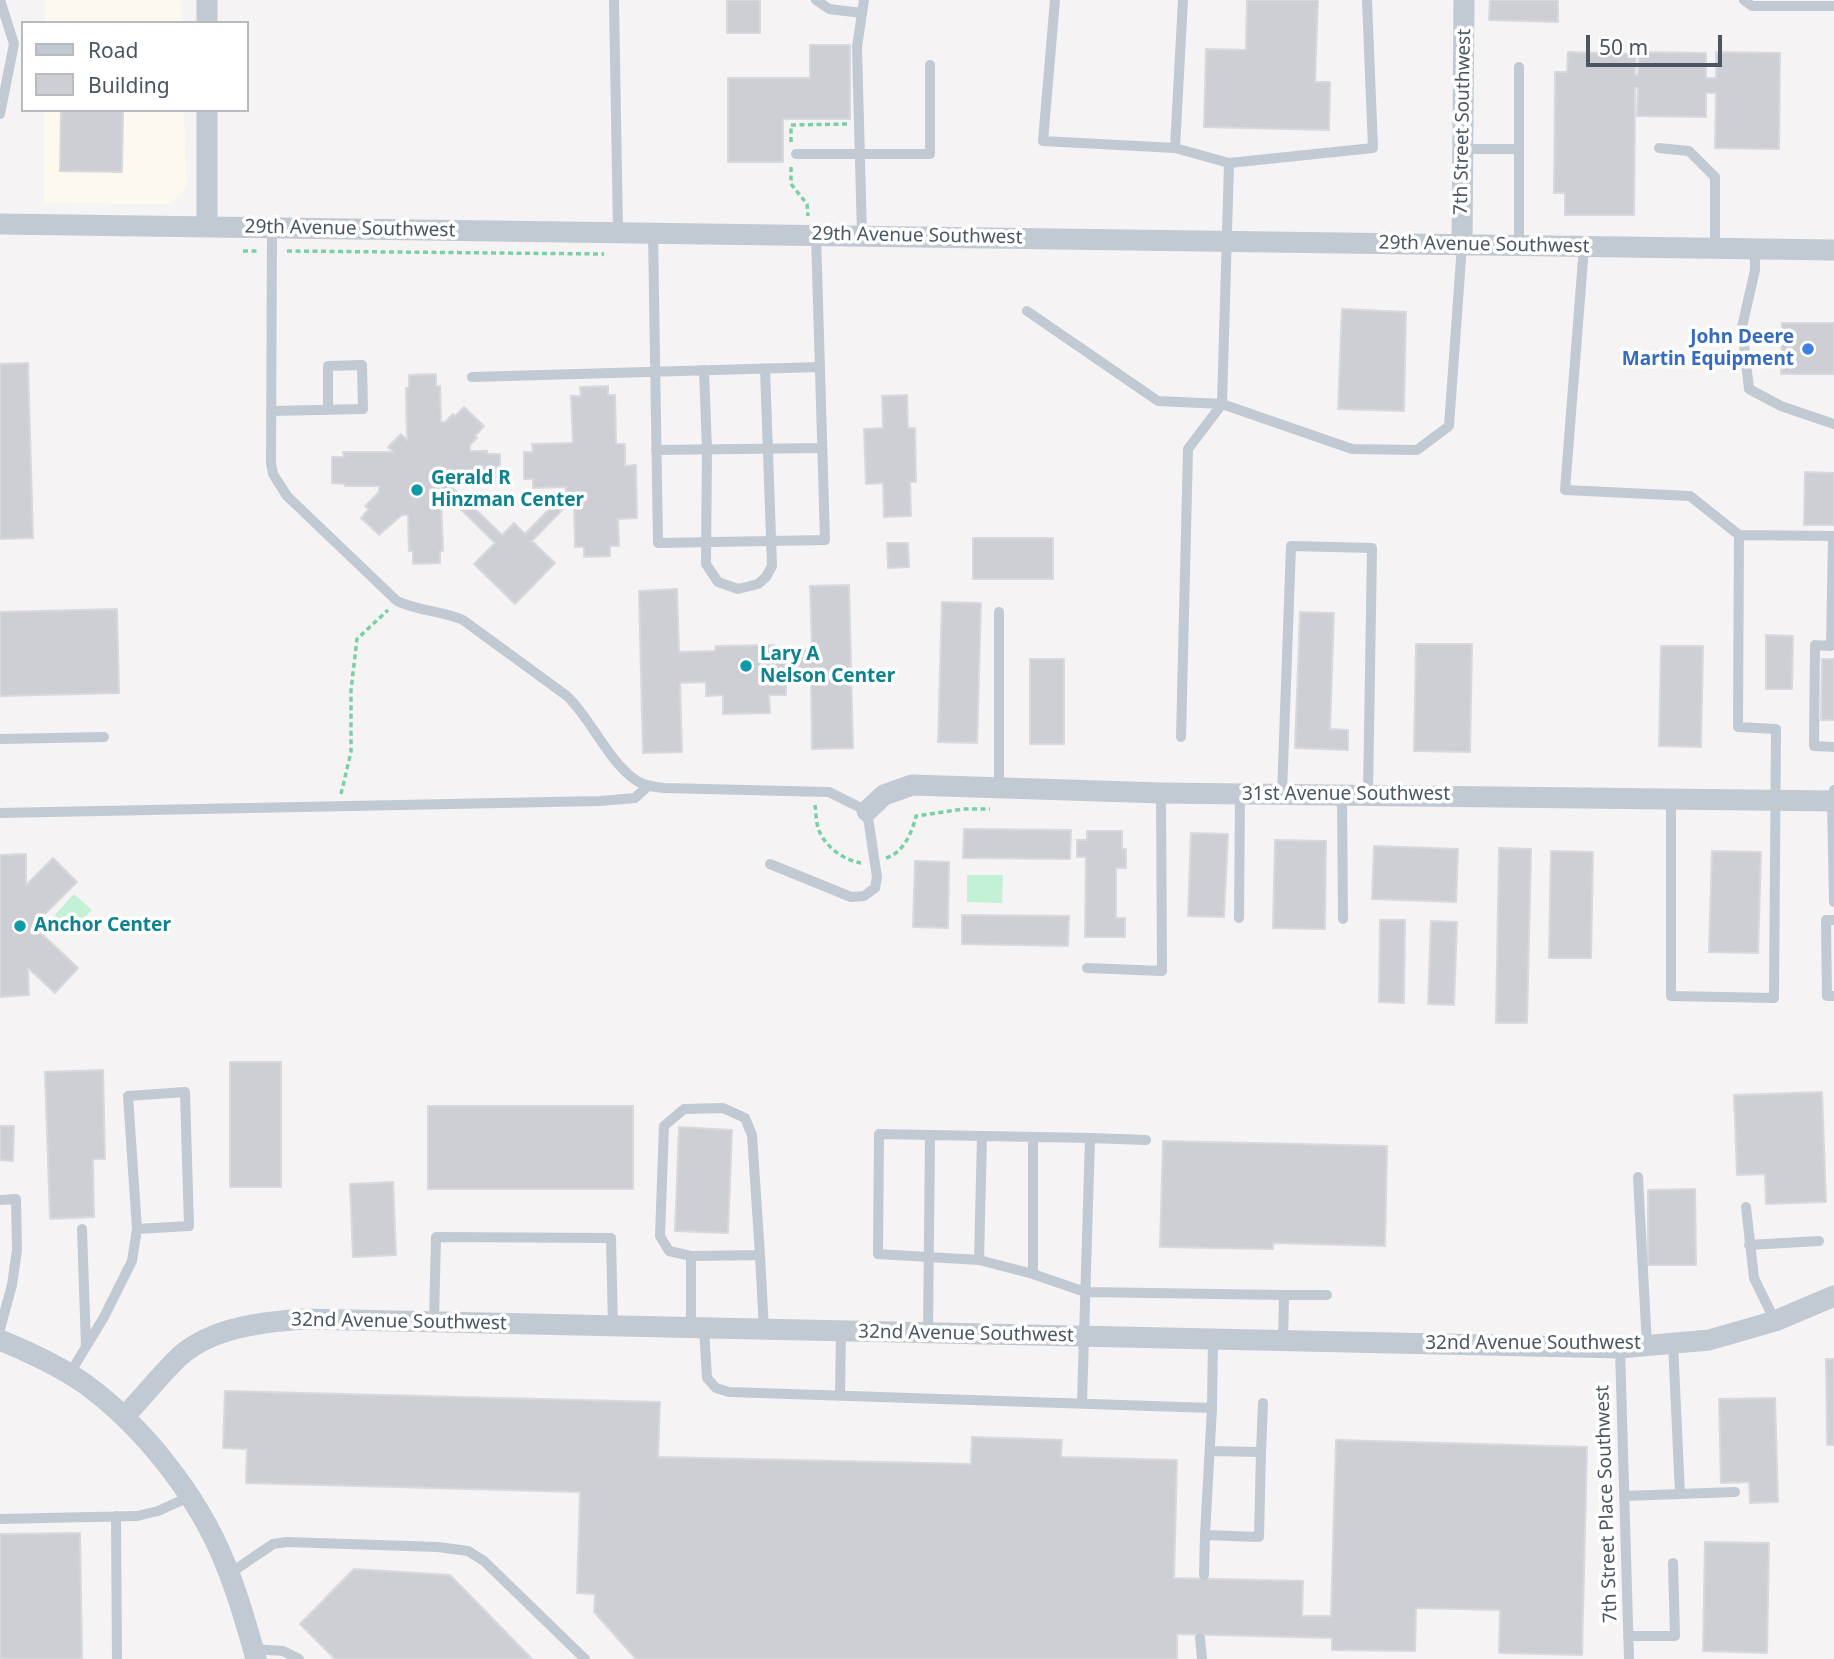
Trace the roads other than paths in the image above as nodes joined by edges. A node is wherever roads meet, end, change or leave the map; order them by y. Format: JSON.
{"nodes":[{"id":1,"x":0,"y":0,"type":"edge"},
{"id":2,"x":207,"y":0,"type":"edge"},
{"id":3,"x":614,"y":0,"type":"edge"},
{"id":4,"x":816,"y":0,"type":"edge"},
{"id":5,"x":864,"y":0,"type":"edge"},
{"id":6,"x":1055,"y":0,"type":"edge"},
{"id":7,"x":1183,"y":0,"type":"edge"},
{"id":8,"x":1367,"y":0,"type":"edge"},
{"id":9,"x":1464,"y":0,"type":"edge"},
{"id":10,"x":1744,"y":0,"type":"edge"},
{"id":11,"x":1834,"y":6,"type":"edge"},
{"id":12,"x":862,"y":13,"type":"junction"},
{"id":13,"x":207,"y":21,"type":"edge"},
{"id":14,"x":930,"y":65,"type":"dead end"},
{"id":15,"x":1518,"y":67,"type":"dead end"},
{"id":16,"x":207,"y":112,"type":"edge"},
{"id":17,"x":0,"y":114,"type":"edge"},
{"id":18,"x":1175,"y":148,"type":"junction"},
{"id":19,"x":1658,"y":148,"type":"dead end"},
{"id":20,"x":1462,"y":149,"type":"junction"},
{"id":21,"x":1519,"y":149,"type":"junction"},
{"id":22,"x":796,"y":154,"type":"dead end"},
{"id":23,"x":860,"y":154,"type":"junction"},
{"id":24,"x":1229,"y":163,"type":"junction"},
{"id":25,"x":0,"y":224,"type":"edge"},
{"id":26,"x":207,"y":227,"type":"junction"},
{"id":27,"x":272,"y":228,"type":"junction"},
{"id":28,"x":618,"y":232,"type":"junction"},
{"id":29,"x":653,"y":232,"type":"junction"},
{"id":30,"x":816,"y":235,"type":"junction"},
{"id":31,"x":862,"y":235,"type":"junction"},
{"id":32,"x":1227,"y":241,"type":"junction"},
{"id":33,"x":1462,"y":245,"type":"junction"},
{"id":34,"x":1519,"y":246,"type":"junction"},
{"id":35,"x":1584,"y":247,"type":"junction"},
{"id":36,"x":1715,"y":248,"type":"junction"},
{"id":37,"x":1755,"y":249,"type":"junction"},
{"id":38,"x":1834,"y":250,"type":"edge"},
{"id":39,"x":1027,"y":311,"type":"dead end"},
{"id":40,"x":820,"y":367,"type":"junction"},
{"id":41,"x":765,"y":369,"type":"junction"},
{"id":42,"x":704,"y":370,"type":"junction"},
{"id":43,"x":655,"y":372,"type":"junction"},
{"id":44,"x":472,"y":377,"type":"dead end"},
{"id":45,"x":1222,"y":404,"type":"junction"},
{"id":46,"x":328,"y":410,"type":"junction"},
{"id":47,"x":271,"y":411,"type":"junction"},
{"id":48,"x":1834,"y":424,"type":"edge"},
{"id":49,"x":822,"y":448,"type":"junction"},
{"id":50,"x":768,"y":449,"type":"junction"},
{"id":51,"x":656,"y":450,"type":"junction"},
{"id":52,"x":707,"y":450,"type":"junction"},
{"id":53,"x":1739,"y":535,"type":"junction"},
{"id":54,"x":1834,"y":536,"type":"edge"},
{"id":55,"x":771,"y":541,"type":"junction"},
{"id":56,"x":707,"y":542,"type":"junction"},
{"id":57,"x":999,"y":612,"type":"dead end"},
{"id":58,"x":1832,"y":646,"type":"edge"},
{"id":59,"x":104,"y":737,"type":"dead end"},
{"id":60,"x":1181,"y":737,"type":"dead end"},
{"id":61,"x":0,"y":739,"type":"edge"},
{"id":62,"x":1834,"y":747,"type":"edge"},
{"id":63,"x":648,"y":786,"type":"junction"},
{"id":64,"x":999,"y":788,"type":"junction"},
{"id":65,"x":1161,"y":793,"type":"junction"},
{"id":66,"x":1240,"y":794,"type":"junction"},
{"id":67,"x":1282,"y":794,"type":"junction"},
{"id":68,"x":1342,"y":794,"type":"junction"},
{"id":69,"x":1368,"y":794,"type":"junction"},
{"id":70,"x":1833,"y":797,"type":"edge"},
{"id":71,"x":1671,"y":799,"type":"junction"},
{"id":72,"x":1777,"y":801,"type":"junction"},
{"id":73,"x":867,"y":811,"type":"junction"},
{"id":74,"x":0,"y":813,"type":"edge"},
{"id":75,"x":770,"y":864,"type":"dead end"},
{"id":76,"x":1834,"y":902,"type":"edge"},
{"id":77,"x":1238,"y":918,"type":"dead end"},
{"id":78,"x":1343,"y":919,"type":"dead end"},
{"id":79,"x":1834,"y":920,"type":"edge"},
{"id":80,"x":1087,"y":968,"type":"dead end"},
{"id":81,"x":1834,"y":996,"type":"edge"},
{"id":82,"x":929,"y":1135,"type":"junction"},
{"id":83,"x":982,"y":1136,"type":"junction"},
{"id":84,"x":1033,"y":1137,"type":"junction"},
{"id":85,"x":1090,"y":1138,"type":"junction"},
{"id":86,"x":1146,"y":1140,"type":"dead end"},
{"id":87,"x":1638,"y":1177,"type":"dead end"},
{"id":88,"x":0,"y":1200,"type":"edge"},
{"id":89,"x":1746,"y":1207,"type":"dead end"},
{"id":90,"x":82,"y":1229,"type":"dead end"},
{"id":91,"x":137,"y":1229,"type":"junction"},
{"id":92,"x":1818,"y":1241,"type":"dead end"},
{"id":93,"x":1749,"y":1245,"type":"junction"},
{"id":94,"x":760,"y":1255,"type":"junction"},
{"id":95,"x":691,"y":1256,"type":"junction"},
{"id":96,"x":928,"y":1256,"type":"junction"},
{"id":97,"x":979,"y":1260,"type":"junction"},
{"id":98,"x":1033,"y":1274,"type":"junction"},
{"id":99,"x":1085,"y":1292,"type":"junction"},
{"id":100,"x":1284,"y":1294,"type":"junction"},
{"id":101,"x":1326,"y":1295,"type":"dead end"},
{"id":102,"x":1834,"y":1296,"type":"edge"},
{"id":103,"x":434,"y":1321,"type":"junction"},
{"id":104,"x":1775,"y":1321,"type":"junction"},
{"id":105,"x":613,"y":1326,"type":"junction"},
{"id":106,"x":697,"y":1328,"type":"junction"},
{"id":107,"x":0,"y":1329,"type":"edge"},
{"id":108,"x":764,"y":1329,"type":"junction"},
{"id":109,"x":841,"y":1331,"type":"junction"},
{"id":110,"x":928,"y":1333,"type":"junction"},
{"id":111,"x":1084,"y":1336,"type":"junction"},
{"id":112,"x":1213,"y":1339,"type":"junction"},
{"id":113,"x":0,"y":1340,"type":"edge"},
{"id":114,"x":1283,"y":1341,"type":"junction"},
{"id":115,"x":1673,"y":1343,"type":"junction"},
{"id":116,"x":1647,"y":1346,"type":"junction"},
{"id":117,"x":86,"y":1348,"type":"junction"},
{"id":118,"x":1620,"y":1348,"type":"junction"},
{"id":119,"x":69,"y":1375,"type":"junction"},
{"id":120,"x":840,"y":1395,"type":"junction"},
{"id":121,"x":1082,"y":1403,"type":"junction"},
{"id":122,"x":1263,"y":1403,"type":"dead end"},
{"id":123,"x":1212,"y":1408,"type":"junction"},
{"id":124,"x":124,"y":1417,"type":"junction"},
{"id":125,"x":1210,"y":1451,"type":"junction"},
{"id":126,"x":1261,"y":1452,"type":"junction"},
{"id":127,"x":1735,"y":1492,"type":"dead end"},
{"id":128,"x":1680,"y":1494,"type":"junction"},
{"id":129,"x":1624,"y":1496,"type":"junction"},
{"id":130,"x":189,"y":1497,"type":"junction"},
{"id":131,"x":116,"y":1516,"type":"junction"},
{"id":132,"x":0,"y":1519,"type":"edge"},
{"id":133,"x":1205,"y":1535,"type":"junction"},
{"id":134,"x":1673,"y":1563,"type":"dead end"},
{"id":135,"x":229,"y":1574,"type":"junction"},
{"id":136,"x":1204,"y":1575,"type":"dead end"},
{"id":137,"x":1628,"y":1636,"type":"junction"},
{"id":138,"x":1200,"y":1638,"type":"dead end"},
{"id":139,"x":254,"y":1654,"type":"edge"},
{"id":140,"x":117,"y":1659,"type":"edge"},
{"id":141,"x":299,"y":1659,"type":"edge"},
{"id":142,"x":585,"y":1659,"type":"edge"},
{"id":143,"x":1202,"y":1659,"type":"edge"},
{"id":144,"x":1629,"y":1659,"type":"edge"}],
"edges":[{"from":1,"to":17,"type":"lane"},
{"from":2,"to":13,"type":"street"},
{"from":3,"to":28,"type":"lane"},
{"from":4,"to":12,"type":"lane"},
{"from":5,"to":12,"type":"lane"},
{"from":6,"to":18,"type":"lane"},
{"from":7,"to":18,"type":"lane"},
{"from":8,"to":24,"type":"lane"},
{"from":9,"to":20,"type":"street","name":"7th Street Southwest"},
{"from":10,"to":11,"type":"lane"},
{"from":12,"to":23,"type":"lane"},
{"from":14,"to":23,"type":"lane"},
{"from":15,"to":21,"type":"lane"},
{"from":16,"to":26,"type":"street"},
{"from":18,"to":24,"type":"lane"},
{"from":19,"to":36,"type":"lane"},
{"from":20,"to":21,"type":"lane"},
{"from":20,"to":33,"type":"street","name":"7th Street Southwest"},
{"from":21,"to":34,"type":"lane"},
{"from":22,"to":23,"type":"lane"},
{"from":23,"to":31,"type":"lane"},
{"from":24,"to":32,"type":"lane"},
{"from":25,"to":26,"type":"street","name":"29th Avenue Southwest"},
{"from":26,"to":27,"type":"street","name":"29th Avenue Southwest"},
{"from":27,"to":28,"type":"street","name":"29th Avenue Southwest"},
{"from":27,"to":47,"type":"lane"},
{"from":28,"to":29,"type":"street","name":"29th Avenue Southwest"},
{"from":29,"to":30,"type":"street","name":"29th Avenue Southwest"},
{"from":29,"to":43,"type":"lane"},
{"from":30,"to":31,"type":"street","name":"29th Avenue Southwest"},
{"from":30,"to":40,"type":"lane"},
{"from":31,"to":32,"type":"street","name":"29th Avenue Southwest"},
{"from":32,"to":33,"type":"street","name":"29th Avenue Southwest"},
{"from":32,"to":45,"type":"lane"},
{"from":33,"to":34,"type":"street","name":"29th Avenue Southwest"},
{"from":33,"to":45,"type":"lane"},
{"from":34,"to":35,"type":"street","name":"29th Avenue Southwest"},
{"from":35,"to":36,"type":"street","name":"29th Avenue Southwest"},
{"from":35,"to":53,"type":"lane"},
{"from":36,"to":37,"type":"street","name":"29th Avenue Southwest"},
{"from":37,"to":38,"type":"street","name":"29th Avenue Southwest"},
{"from":37,"to":48,"type":"lane"},
{"from":39,"to":45,"type":"lane"},
{"from":40,"to":41,"type":"lane"},
{"from":40,"to":49,"type":"lane"},
{"from":41,"to":42,"type":"lane"},
{"from":41,"to":50,"type":"lane"},
{"from":42,"to":43,"type":"lane"},
{"from":42,"to":52,"type":"lane"},
{"from":43,"to":44,"type":"lane"},
{"from":43,"to":51,"type":"lane"},
{"from":45,"to":60,"type":"lane"},
{"from":46,"to":46,"type":"lane"},
{"from":46,"to":47,"type":"lane"},
{"from":47,"to":63,"type":"lane"},
{"from":49,"to":50,"type":"lane"},
{"from":49,"to":55,"type":"lane"},
{"from":50,"to":52,"type":"lane"},
{"from":50,"to":55,"type":"lane"},
{"from":51,"to":52,"type":"lane"},
{"from":51,"to":56,"type":"lane"},
{"from":52,"to":56,"type":"lane"},
{"from":53,"to":54,"type":"lane"},
{"from":53,"to":72,"type":"lane"},
{"from":54,"to":58,"type":"lane"},
{"from":55,"to":56,"type":"lane"},
{"from":55,"to":56,"type":"lane"},
{"from":57,"to":64,"type":"lane"},
{"from":58,"to":62,"type":"lane"},
{"from":59,"to":61,"type":"lane"},
{"from":63,"to":73,"type":"lane"},
{"from":63,"to":74,"type":"lane"},
{"from":64,"to":65,"type":"street","name":"31st Avenue Southwest"},
{"from":64,"to":73,"type":"street","name":"31st Avenue Southwest"},
{"from":65,"to":66,"type":"street","name":"31st Avenue Southwest"},
{"from":65,"to":80,"type":"lane"},
{"from":66,"to":67,"type":"street","name":"31st Avenue Southwest"},
{"from":66,"to":77,"type":"lane"},
{"from":67,"to":68,"type":"street","name":"31st Avenue Southwest"},
{"from":67,"to":69,"type":"lane"},
{"from":68,"to":69,"type":"street","name":"31st Avenue Southwest"},
{"from":68,"to":78,"type":"lane"},
{"from":69,"to":71,"type":"street","name":"31st Avenue Southwest"},
{"from":70,"to":72,"type":"street","name":"31st Avenue Southwest"},
{"from":70,"to":76,"type":"lane"},
{"from":71,"to":72,"type":"street","name":"31st Avenue Southwest"},
{"from":71,"to":72,"type":"lane"},
{"from":73,"to":75,"type":"lane"},
{"from":79,"to":81,"type":"lane"},
{"from":82,"to":83,"type":"lane"},
{"from":82,"to":96,"type":"lane"},
{"from":82,"to":96,"type":"lane"},
{"from":83,"to":84,"type":"lane"},
{"from":83,"to":97,"type":"lane"},
{"from":84,"to":85,"type":"lane"},
{"from":84,"to":98,"type":"lane"},
{"from":85,"to":86,"type":"lane"},
{"from":85,"to":99,"type":"lane"},
{"from":87,"to":116,"type":"lane"},
{"from":88,"to":107,"type":"lane"},
{"from":89,"to":93,"type":"lane"},
{"from":90,"to":117,"type":"lane"},
{"from":91,"to":91,"type":"lane"},
{"from":91,"to":117,"type":"lane"},
{"from":92,"to":93,"type":"lane"},
{"from":93,"to":104,"type":"lane"},
{"from":94,"to":95,"type":"lane"},
{"from":94,"to":95,"type":"lane"},
{"from":94,"to":108,"type":"lane"},
{"from":95,"to":106,"type":"lane"},
{"from":96,"to":97,"type":"lane"},
{"from":96,"to":110,"type":"lane"},
{"from":97,"to":98,"type":"lane"},
{"from":98,"to":99,"type":"lane"},
{"from":99,"to":100,"type":"lane"},
{"from":99,"to":111,"type":"lane"},
{"from":100,"to":101,"type":"lane"},
{"from":100,"to":114,"type":"lane"},
{"from":102,"to":104,"type":"street","name":"32nd Avenue Southwest"},
{"from":103,"to":105,"type":"street","name":"32nd Avenue Southwest"},
{"from":103,"to":105,"type":"lane"},
{"from":103,"to":124,"type":"street","name":"32nd Avenue Southwest"},
{"from":104,"to":115,"type":"street","name":"32nd Avenue Southwest"},
{"from":105,"to":106,"type":"street","name":"32nd Avenue Southwest"},
{"from":106,"to":108,"type":"street","name":"32nd Avenue Southwest"},
{"from":106,"to":120,"type":"lane"},
{"from":108,"to":109,"type":"street","name":"32nd Avenue Southwest"},
{"from":109,"to":110,"type":"street","name":"32nd Avenue Southwest"},
{"from":109,"to":120,"type":"lane"},
{"from":110,"to":111,"type":"street","name":"32nd Avenue Southwest"},
{"from":111,"to":112,"type":"street","name":"32nd Avenue Southwest"},
{"from":111,"to":121,"type":"lane"},
{"from":112,"to":114,"type":"street","name":"32nd Avenue Southwest"},
{"from":112,"to":123,"type":"lane"},
{"from":113,"to":119,"type":"street"},
{"from":114,"to":118,"type":"street","name":"32nd Avenue Southwest"},
{"from":115,"to":116,"type":"street","name":"32nd Avenue Southwest"},
{"from":115,"to":128,"type":"lane"},
{"from":116,"to":118,"type":"street","name":"32nd Avenue Southwest"},
{"from":117,"to":119,"type":"lane"},
{"from":118,"to":129,"type":"lane","name":"7th Street Place Southwest"},
{"from":119,"to":124,"type":"street"},
{"from":120,"to":121,"type":"lane"},
{"from":121,"to":123,"type":"lane"},
{"from":122,"to":126,"type":"lane"},
{"from":123,"to":125,"type":"lane"},
{"from":124,"to":130,"type":"street"},
{"from":125,"to":126,"type":"lane"},
{"from":125,"to":133,"type":"lane"},
{"from":126,"to":133,"type":"lane"},
{"from":127,"to":128,"type":"lane"},
{"from":128,"to":129,"type":"lane"},
{"from":129,"to":137,"type":"lane","name":"7th Street Place Southwest"},
{"from":130,"to":131,"type":"lane"},
{"from":130,"to":135,"type":"street"},
{"from":131,"to":132,"type":"lane"},
{"from":131,"to":140,"type":"lane"},
{"from":133,"to":136,"type":"lane"},
{"from":134,"to":137,"type":"lane"},
{"from":135,"to":139,"type":"street"},
{"from":135,"to":142,"type":"lane"},
{"from":137,"to":144,"type":"lane","name":"7th Street Place Southwest"},
{"from":138,"to":143,"type":"lane"},
{"from":139,"to":141,"type":"lane"}]}
